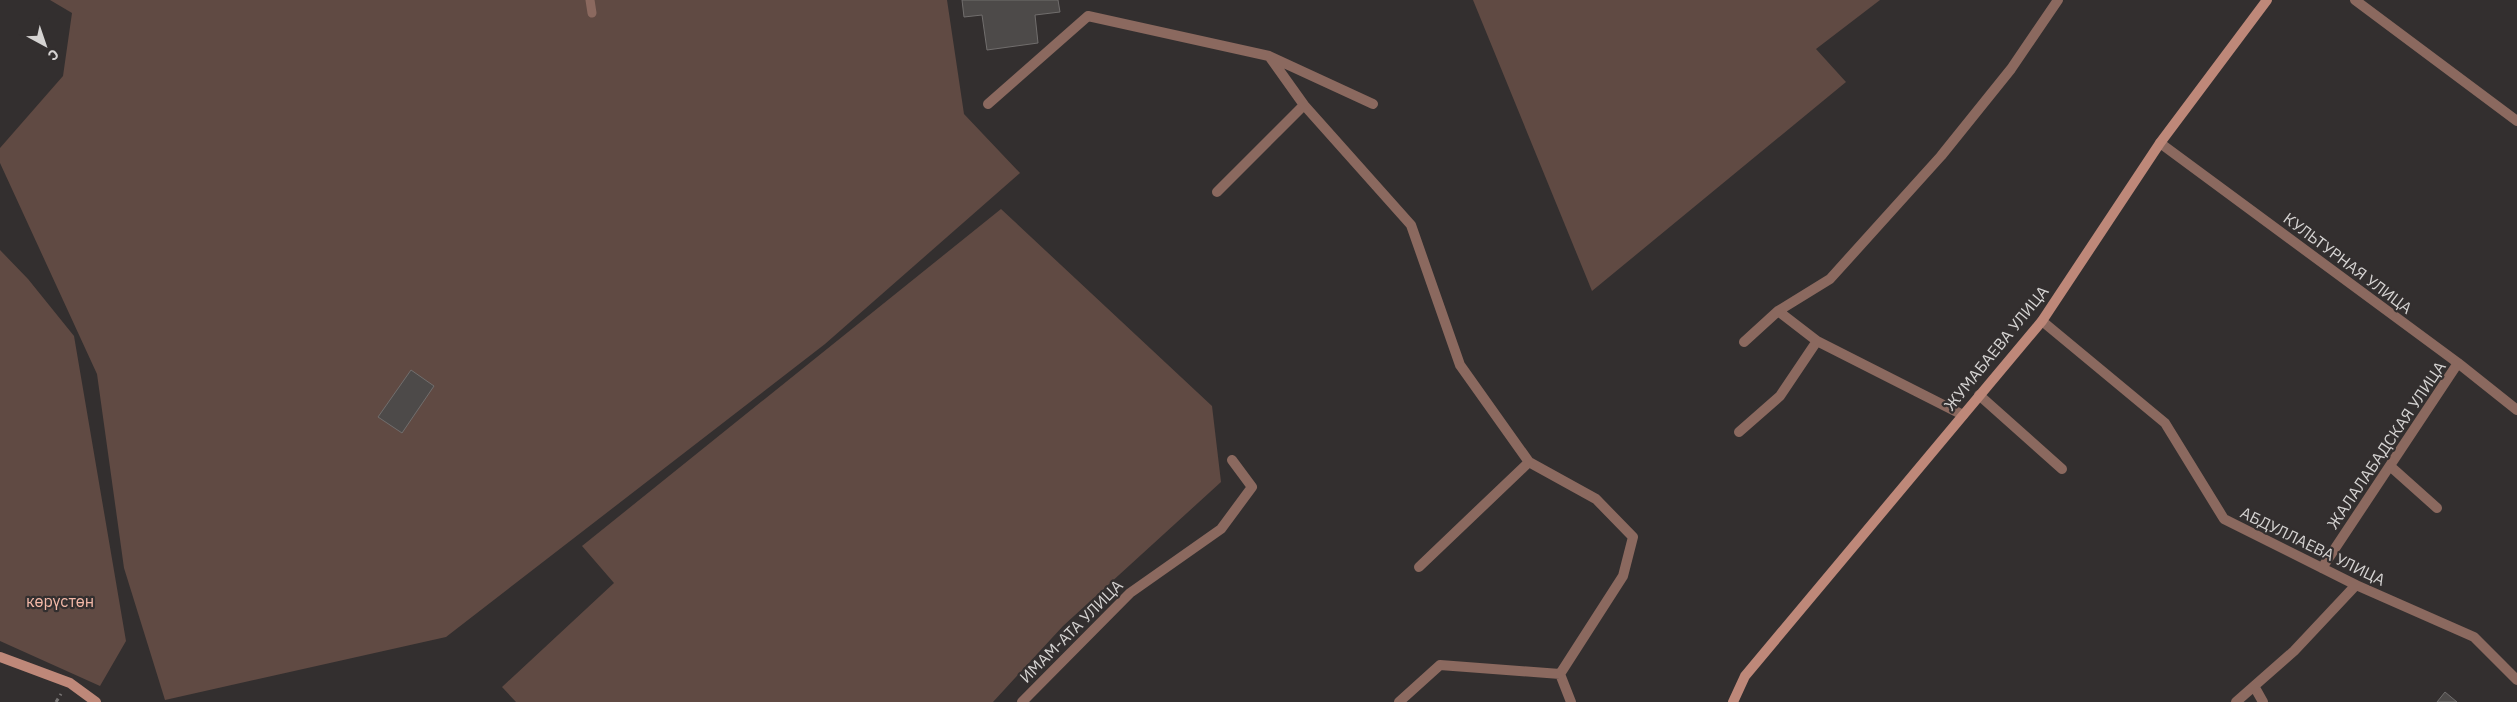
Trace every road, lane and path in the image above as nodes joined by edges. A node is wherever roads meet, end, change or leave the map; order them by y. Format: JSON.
{"nodes":[{"id":1,"x":590,"y":0,"type":"edge"},
{"id":2,"x":2058,"y":0,"type":"edge"},
{"id":3,"x":2267,"y":0,"type":"edge"},
{"id":4,"x":2356,"y":0,"type":"edge"},
{"id":5,"x":592,"y":12,"type":"dead end"},
{"id":6,"x":1269,"y":56,"type":"junction"},
{"id":7,"x":988,"y":104,"type":"dead end"},
{"id":8,"x":1373,"y":104,"type":"dead end"},
{"id":9,"x":1304,"y":105,"type":"junction"},
{"id":10,"x":2517,"y":121,"type":"edge"},
{"id":11,"x":2160,"y":142,"type":"junction"},
{"id":12,"x":1217,"y":192,"type":"dead end"},
{"id":13,"x":1778,"y":311,"type":"junction"},
{"id":14,"x":2042,"y":321,"type":"junction"},
{"id":15,"x":1817,"y":341,"type":"junction"},
{"id":16,"x":1744,"y":342,"type":"dead end"},
{"id":17,"x":2458,"y":363,"type":"junction"},
{"id":18,"x":1979,"y":395,"type":"junction"},
{"id":19,"x":2517,"y":410,"type":"edge"},
{"id":20,"x":1963,"y":415,"type":"junction"},
{"id":21,"x":1739,"y":432,"type":"dead end"},
{"id":22,"x":1232,"y":460,"type":"dead end"},
{"id":23,"x":1529,"y":462,"type":"junction"},
{"id":24,"x":2390,"y":466,"type":"junction"},
{"id":25,"x":2062,"y":469,"type":"dead end"},
{"id":26,"x":2436,"y":508,"type":"dead end"},
{"id":27,"x":1419,"y":567,"type":"dead end"},
{"id":28,"x":2322,"y":568,"type":"junction"},
{"id":29,"x":2356,"y":585,"type":"junction"},
{"id":30,"x":0,"y":657,"type":"edge"},
{"id":31,"x":1560,"y":674,"type":"junction"},
{"id":32,"x":2517,"y":680,"type":"edge"},
{"id":33,"x":2254,"y":686,"type":"junction"},
{"id":34,"x":96,"y":702,"type":"edge"},
{"id":35,"x":1022,"y":702,"type":"edge"},
{"id":36,"x":1399,"y":702,"type":"edge"},
{"id":37,"x":1571,"y":702,"type":"edge"},
{"id":38,"x":1733,"y":702,"type":"edge"},
{"id":39,"x":2236,"y":702,"type":"edge"},
{"id":40,"x":2263,"y":702,"type":"edge"}],
"edges":[{"from":1,"to":5,"type":"lane"},
{"from":2,"to":13,"type":"street"},
{"from":3,"to":11,"type":"street","name":"ЖУМАБАЕВА УЛИЦА"},
{"from":4,"to":10,"type":"street"},
{"from":6,"to":7,"type":"street"},
{"from":6,"to":8,"type":"street"},
{"from":6,"to":9,"type":"street"},
{"from":9,"to":12,"type":"street"},
{"from":9,"to":23,"type":"street"},
{"from":11,"to":14,"type":"street","name":"ЖУМАБАЕВА УЛИЦА"},
{"from":11,"to":17,"type":"street","name":"КУЛЬТУРНАЯ УЛИЦА"},
{"from":13,"to":15,"type":"street"},
{"from":13,"to":16,"type":"street"},
{"from":14,"to":18,"type":"street","name":"ЖУМАБАЕВА УЛИЦА"},
{"from":14,"to":28,"type":"street","name":"АБДУЛЛАЕВА УЛИЦА"},
{"from":15,"to":20,"type":"street"},
{"from":15,"to":21,"type":"street"},
{"from":17,"to":19,"type":"street","name":"КУЛЬТУРНАЯ УЛИЦА"},
{"from":17,"to":24,"type":"street","name":"ЖАЛАЛАБАДСКАЯ УЛИЦА"},
{"from":18,"to":20,"type":"street","name":"ЖУМАБАЕВА УЛИЦА"},
{"from":18,"to":25,"type":"street"},
{"from":20,"to":38,"type":"street","name":"ЖУМАБАЕВА УЛИЦА"},
{"from":22,"to":35,"type":"street","name":"ИМАМ-АТА УЛИЦА"},
{"from":23,"to":27,"type":"street"},
{"from":23,"to":31,"type":"street"},
{"from":24,"to":26,"type":"street"},
{"from":24,"to":28,"type":"street","name":"ЖАЛАЛАБАДСКАЯ УЛИЦА"},
{"from":28,"to":29,"type":"street","name":"АБДУЛЛАЕВА УЛИЦА"},
{"from":29,"to":32,"type":"street","name":"АБДУЛЛАЕВА УЛИЦА"},
{"from":29,"to":33,"type":"street"},
{"from":30,"to":34,"type":"street"},
{"from":31,"to":36,"type":"street"},
{"from":31,"to":37,"type":"street"},
{"from":33,"to":39,"type":"street"},
{"from":33,"to":40,"type":"street"}]}
